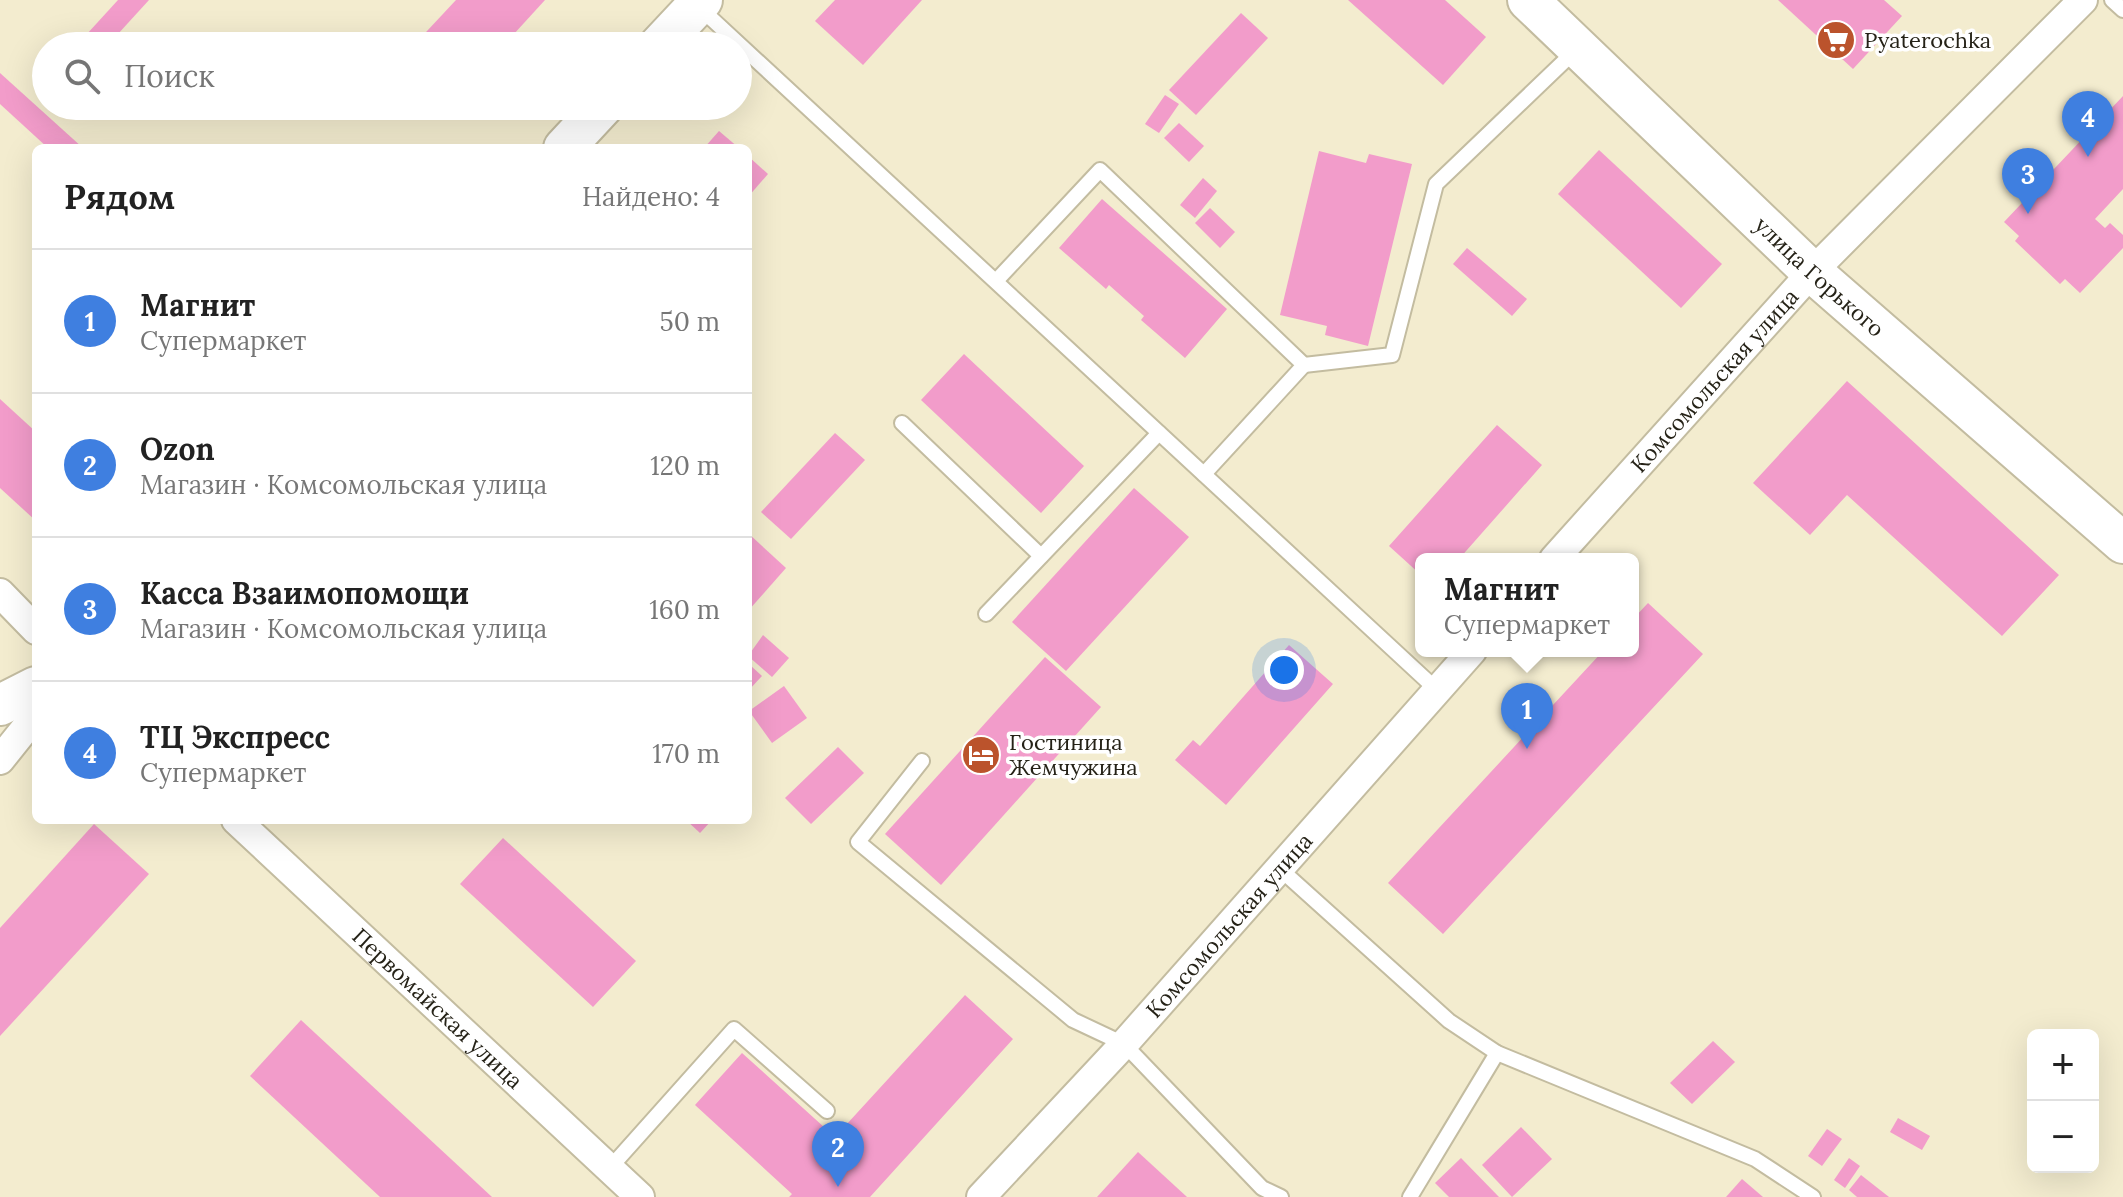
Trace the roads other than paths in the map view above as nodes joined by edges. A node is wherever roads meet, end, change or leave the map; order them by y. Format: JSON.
{"nodes":[{"id":1,"x":1528,"y":0,"type":"edge"},
{"id":2,"x":2083,"y":0,"type":"edge"},
{"id":3,"x":2112,"y":0,"type":"edge"},
{"id":4,"x":700,"y":3,"type":"edge"},
{"id":5,"x":2123,"y":10,"type":"edge"},
{"id":6,"x":672,"y":32,"type":"edge"},
{"id":7,"x":731,"y":32,"type":"edge"},
{"id":8,"x":1580,"y":46,"type":"junction"},
{"id":9,"x":752,"y":52,"type":"edge"},
{"id":10,"x":590,"y":120,"type":"edge"},
{"id":11,"x":568,"y":144,"type":"edge"},
{"id":12,"x":1812,"y":272,"type":"junction"},
{"id":13,"x":996,"y":281,"type":"junction"},
{"id":14,"x":1304,"y":365,"type":"junction"},
{"id":15,"x":902,"y":423,"type":"dead end"},
{"id":16,"x":1159,"y":433,"type":"junction"},
{"id":17,"x":1204,"y":474,"type":"junction"},
{"id":18,"x":2123,"y":543,"type":"edge"},
{"id":19,"x":1559,"y":553,"type":"edge"},
{"id":20,"x":1041,"y":556,"type":"junction"},
{"id":21,"x":0,"y":593,"type":"edge"},
{"id":22,"x":986,"y":614,"type":"dead end"},
{"id":23,"x":32,"y":626,"type":"edge"},
{"id":24,"x":1467,"y":657,"type":"edge"},
{"id":25,"x":32,"y":689,"type":"edge"},
{"id":26,"x":1437,"y":690,"type":"junction"},
{"id":27,"x":0,"y":705,"type":"edge"},
{"id":28,"x":32,"y":720,"type":"edge"},
{"id":29,"x":0,"y":760,"type":"edge"},
{"id":30,"x":922,"y":761,"type":"dead end"},
{"id":31,"x":240,"y":824,"type":"edge"},
{"id":32,"x":1279,"y":868,"type":"junction"},
{"id":33,"x":1124,"y":1044,"type":"junction"},
{"id":34,"x":1497,"y":1053,"type":"junction"},
{"id":35,"x":827,"y":1111,"type":"dead end"},
{"id":36,"x":609,"y":1169,"type":"junction"},
{"id":37,"x":640,"y":1197,"type":"edge"},
{"id":38,"x":981,"y":1197,"type":"edge"},
{"id":39,"x":1281,"y":1197,"type":"edge"},
{"id":40,"x":1410,"y":1197,"type":"edge"},
{"id":41,"x":1813,"y":1197,"type":"edge"}],
"edges":[{"from":1,"to":8,"type":"main road","name":"улица Горького"},
{"from":2,"to":12,"type":"street","name":"Комсомольская улица"},
{"from":3,"to":5,"type":"lane"},
{"from":4,"to":6,"type":"main road"},
{"from":4,"to":7,"type":"lane"},
{"from":8,"to":12,"type":"main road","name":"улица Горького"},
{"from":8,"to":14,"type":"lane"},
{"from":9,"to":13,"type":"lane"},
{"from":10,"to":11,"type":"main road"},
{"from":12,"to":18,"type":"main road","name":"улица Горького"},
{"from":12,"to":19,"type":"street","name":"Комсомольская улица"},
{"from":13,"to":14,"type":"lane"},
{"from":13,"to":16,"type":"lane"},
{"from":14,"to":17,"type":"lane"},
{"from":15,"to":20,"type":"lane"},
{"from":16,"to":17,"type":"lane"},
{"from":16,"to":20,"type":"lane"},
{"from":17,"to":26,"type":"lane"},
{"from":20,"to":22,"type":"lane"},
{"from":21,"to":23,"type":"street"},
{"from":24,"to":26,"type":"street","name":"Комсомольская улица"},
{"from":25,"to":27,"type":"main road"},
{"from":26,"to":32,"type":"street","name":"Комсомольская улица"},
{"from":28,"to":29,"type":"street"},
{"from":30,"to":33,"type":"lane"},
{"from":31,"to":36,"type":"street","name":"Первомайская улица"},
{"from":32,"to":33,"type":"street","name":"Комсомольская улица"},
{"from":32,"to":34,"type":"lane"},
{"from":33,"to":38,"type":"street","name":"Комсомольская улица"},
{"from":33,"to":39,"type":"lane"},
{"from":34,"to":40,"type":"lane"},
{"from":34,"to":41,"type":"lane"},
{"from":35,"to":36,"type":"lane"},
{"from":36,"to":37,"type":"street","name":"Первомайская улица"}]}
